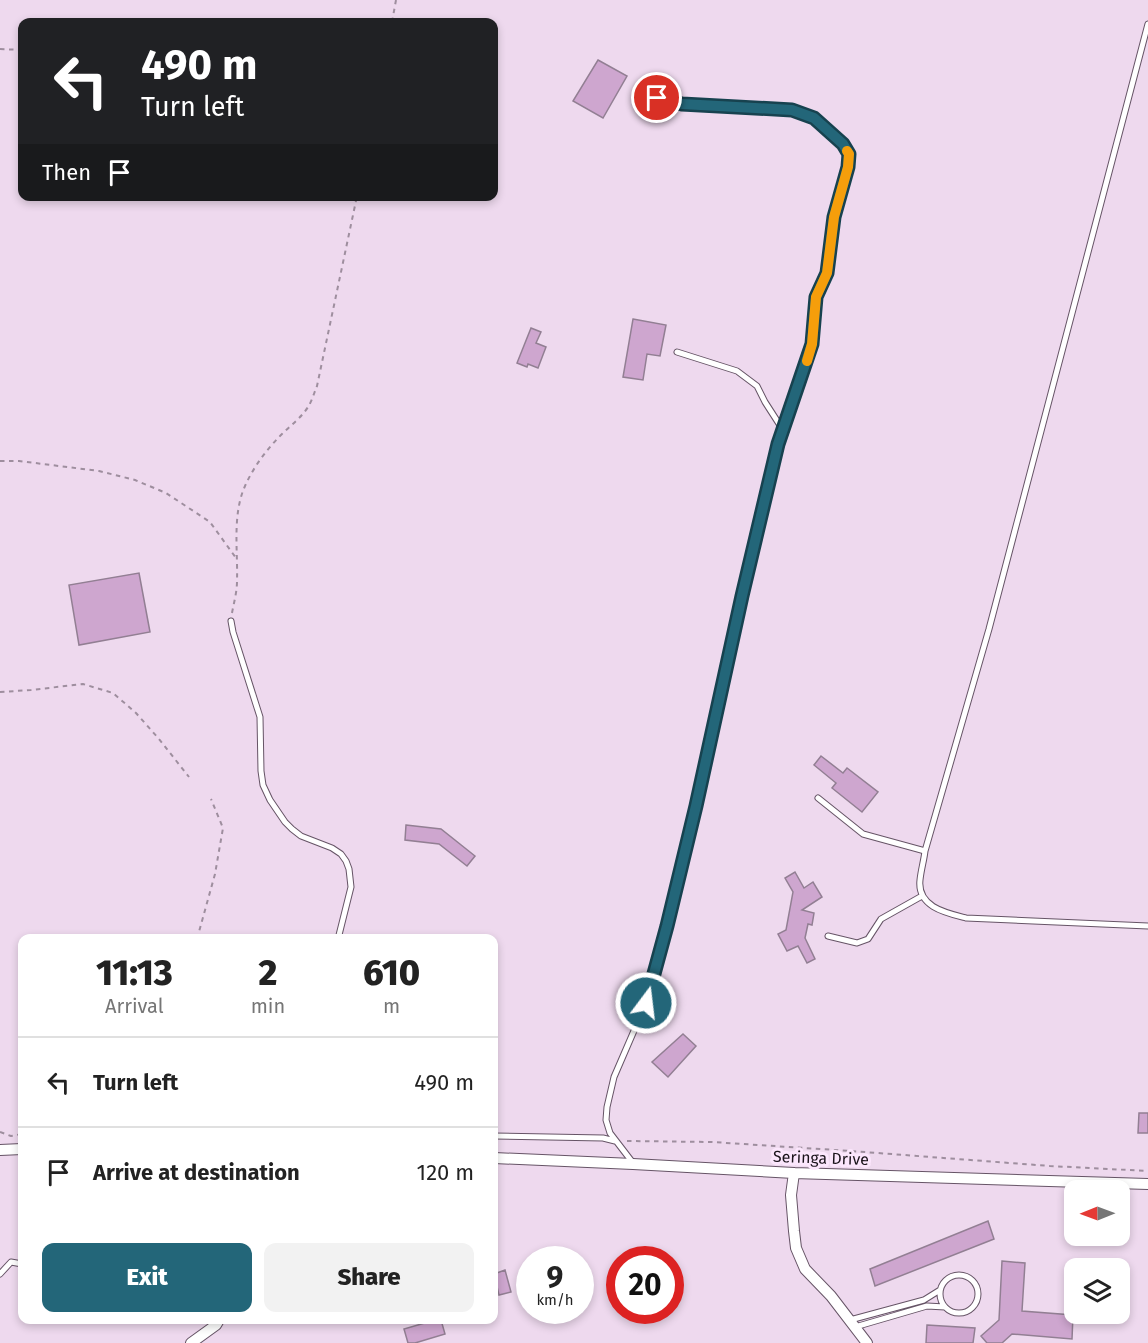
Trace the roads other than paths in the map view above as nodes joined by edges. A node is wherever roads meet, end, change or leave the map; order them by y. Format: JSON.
{"nodes":[{"id":1,"x":1148,"y":24,"type":"edge"},
{"id":2,"x":657,"y":98,"type":"dead end"},
{"id":3,"x":677,"y":352,"type":"dead end"},
{"id":4,"x":783,"y":430,"type":"junction"},
{"id":5,"x":231,"y":621,"type":"road end"},
{"id":6,"x":818,"y":798,"type":"dead end"},
{"id":7,"x":925,"y":851,"type":"junction"},
{"id":8,"x":922,"y":896,"type":"junction"},
{"id":9,"x":1148,"y":926,"type":"edge"},
{"id":10,"x":339,"y":934,"type":"edge"},
{"id":11,"x":828,"y":936,"type":"dead end"},
{"id":12,"x":498,"y":1136,"type":"edge"},
{"id":13,"x":617,"y":1141,"type":"junction"},
{"id":14,"x":0,"y":1149,"type":"edge"},
{"id":15,"x":18,"y":1149,"type":"edge"},
{"id":16,"x":498,"y":1158,"type":"edge"},
{"id":17,"x":633,"y":1164,"type":"junction"},
{"id":18,"x":795,"y":1173,"type":"junction"},
{"id":19,"x":1148,"y":1184,"type":"edge"},
{"id":20,"x":18,"y":1263,"type":"edge"},
{"id":21,"x":0,"y":1274,"type":"edge"},
{"id":22,"x":940,"y":1290,"type":"junction"},
{"id":23,"x":945,"y":1307,"type":"junction"},
{"id":24,"x":217,"y":1324,"type":"edge"},
{"id":25,"x":853,"y":1324,"type":"junction"},
{"id":26,"x":191,"y":1343,"type":"edge"},
{"id":27,"x":867,"y":1343,"type":"edge"}],
"edges":[{"from":1,"to":7,"type":"lane"},
{"from":2,"to":4,"type":"lane"},
{"from":3,"to":4,"type":"lane"},
{"from":4,"to":13,"type":"lane"},
{"from":5,"to":10,"type":"lane"},
{"from":6,"to":7,"type":"lane"},
{"from":7,"to":8,"type":"lane"},
{"from":8,"to":9,"type":"lane"},
{"from":8,"to":11,"type":"lane"},
{"from":12,"to":13,"type":"lane"},
{"from":13,"to":17,"type":"lane"},
{"from":14,"to":15,"type":"street"},
{"from":16,"to":17,"type":"street","name":"Seringa Drive"},
{"from":17,"to":18,"type":"street","name":"Seringa Drive"},
{"from":18,"to":19,"type":"street","name":"Seringa Drive"},
{"from":18,"to":25,"type":"street"},
{"from":20,"to":21,"type":"lane"},
{"from":22,"to":23,"type":"lane"},
{"from":22,"to":23,"type":"lane"},
{"from":22,"to":25,"type":"lane"},
{"from":23,"to":25,"type":"lane"},
{"from":24,"to":26,"type":"street"},
{"from":25,"to":27,"type":"street"}]}
